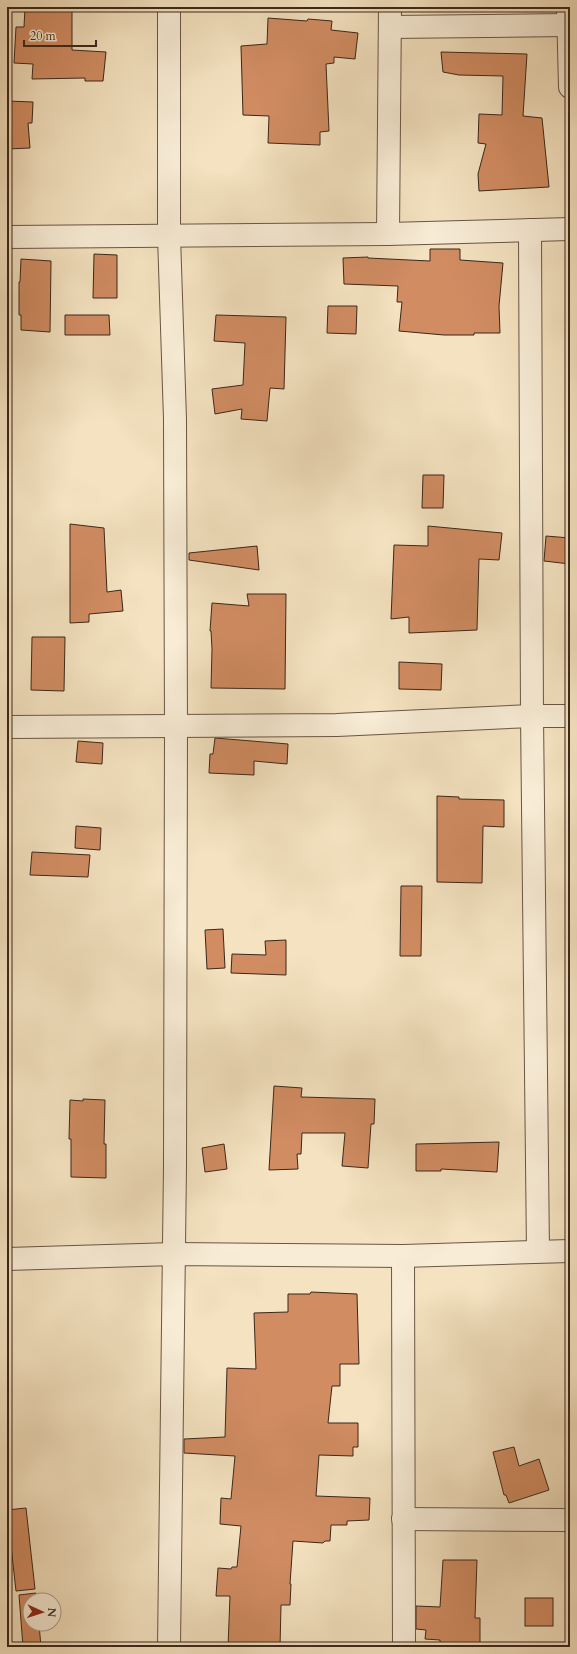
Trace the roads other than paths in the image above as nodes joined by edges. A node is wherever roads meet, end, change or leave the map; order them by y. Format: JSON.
{"nodes":[{"id":1,"x":169,"y":7,"type":"edge"},
{"id":2,"x":568,"y":16,"type":"edge"},
{"id":3,"x":390,"y":17,"type":"edge"},
{"id":4,"x":570,"y":87,"type":"edge"},
{"id":5,"x":570,"y":229,"type":"edge"},
{"id":6,"x":530,"y":230,"type":"junction"},
{"id":7,"x":388,"y":234,"type":"junction"},
{"id":8,"x":169,"y":236,"type":"junction"},
{"id":9,"x":7,"y":237,"type":"edge"},
{"id":10,"x":532,"y":716,"type":"junction"},
{"id":11,"x":570,"y":716,"type":"edge"},
{"id":12,"x":7,"y":727,"type":"edge"},
{"id":13,"x":176,"y":727,"type":"junction"},
{"id":14,"x":570,"y":1250,"type":"edge"},
{"id":15,"x":538,"y":1251,"type":"junction"},
{"id":16,"x":174,"y":1254,"type":"junction"},
{"id":17,"x":403,"y":1256,"type":"junction"},
{"id":18,"x":7,"y":1259,"type":"edge"},
{"id":19,"x":403,"y":1519,"type":"junction"},
{"id":20,"x":570,"y":1520,"type":"edge"},
{"id":21,"x":169,"y":1647,"type":"edge"},
{"id":22,"x":404,"y":1647,"type":"edge"}],
"edges":[{"from":1,"to":8,"type":"street"},
{"from":2,"to":3,"type":"street"},
{"from":2,"to":4,"type":"street"},
{"from":3,"to":7,"type":"street"},
{"from":5,"to":6,"type":"street"},
{"from":6,"to":7,"type":"street"},
{"from":6,"to":10,"type":"street"},
{"from":7,"to":8,"type":"street"},
{"from":8,"to":9,"type":"street"},
{"from":8,"to":13,"type":"street"},
{"from":10,"to":11,"type":"street"},
{"from":10,"to":13,"type":"street"},
{"from":10,"to":15,"type":"street"},
{"from":12,"to":13,"type":"street"},
{"from":13,"to":16,"type":"street"},
{"from":14,"to":15,"type":"street"},
{"from":15,"to":17,"type":"street"},
{"from":16,"to":17,"type":"street"},
{"from":16,"to":18,"type":"street"},
{"from":16,"to":21,"type":"street"},
{"from":17,"to":19,"type":"street"},
{"from":19,"to":20,"type":"street"},
{"from":19,"to":22,"type":"street"}]}
